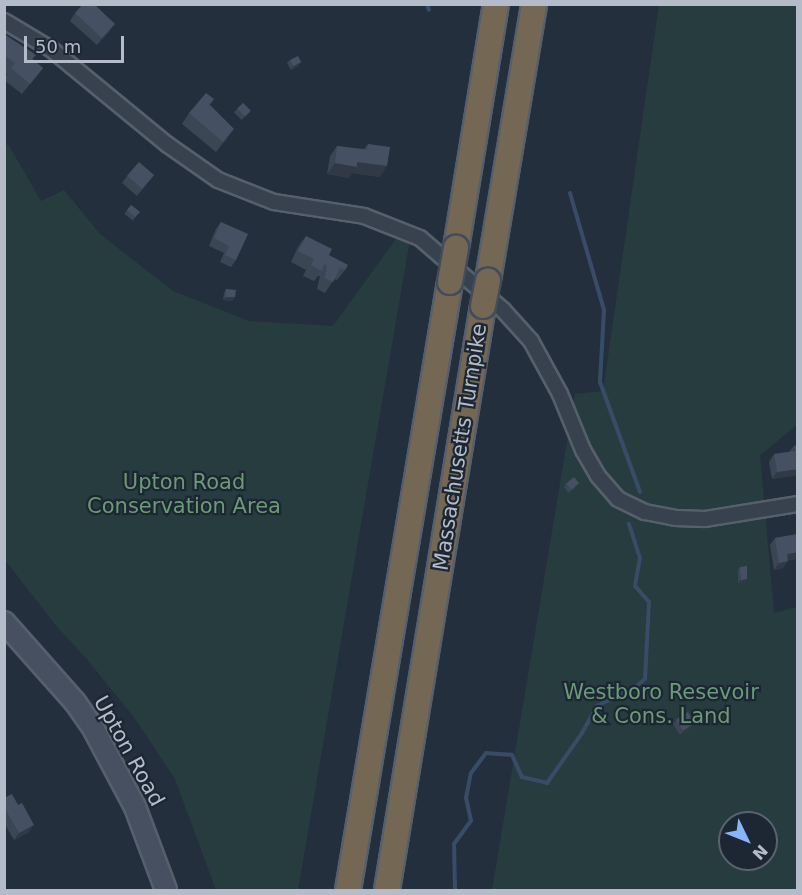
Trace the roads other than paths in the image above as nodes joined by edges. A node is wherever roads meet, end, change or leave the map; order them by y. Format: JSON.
{"nodes":[{"id":1,"x":496,"y":4,"type":"edge"},
{"id":2,"x":534,"y":4,"type":"edge"},
{"id":3,"x":4,"y":21,"type":"edge"},
{"id":4,"x":798,"y":504,"type":"edge"},
{"id":5,"x":4,"y":622,"type":"edge"},
{"id":6,"x":165,"y":891,"type":"edge"},
{"id":7,"x":348,"y":891,"type":"edge"},
{"id":8,"x":387,"y":891,"type":"edge"}],
"edges":[{"from":1,"to":7,"type":"highway","name":"Massachusetts Turnpike","bridge":true},
{"from":2,"to":8,"type":"highway","name":"Massachusetts Turnpike","bridge":true},
{"from":3,"to":4,"type":"street"},
{"from":5,"to":6,"type":"main road","name":"Upton Road"}]}
